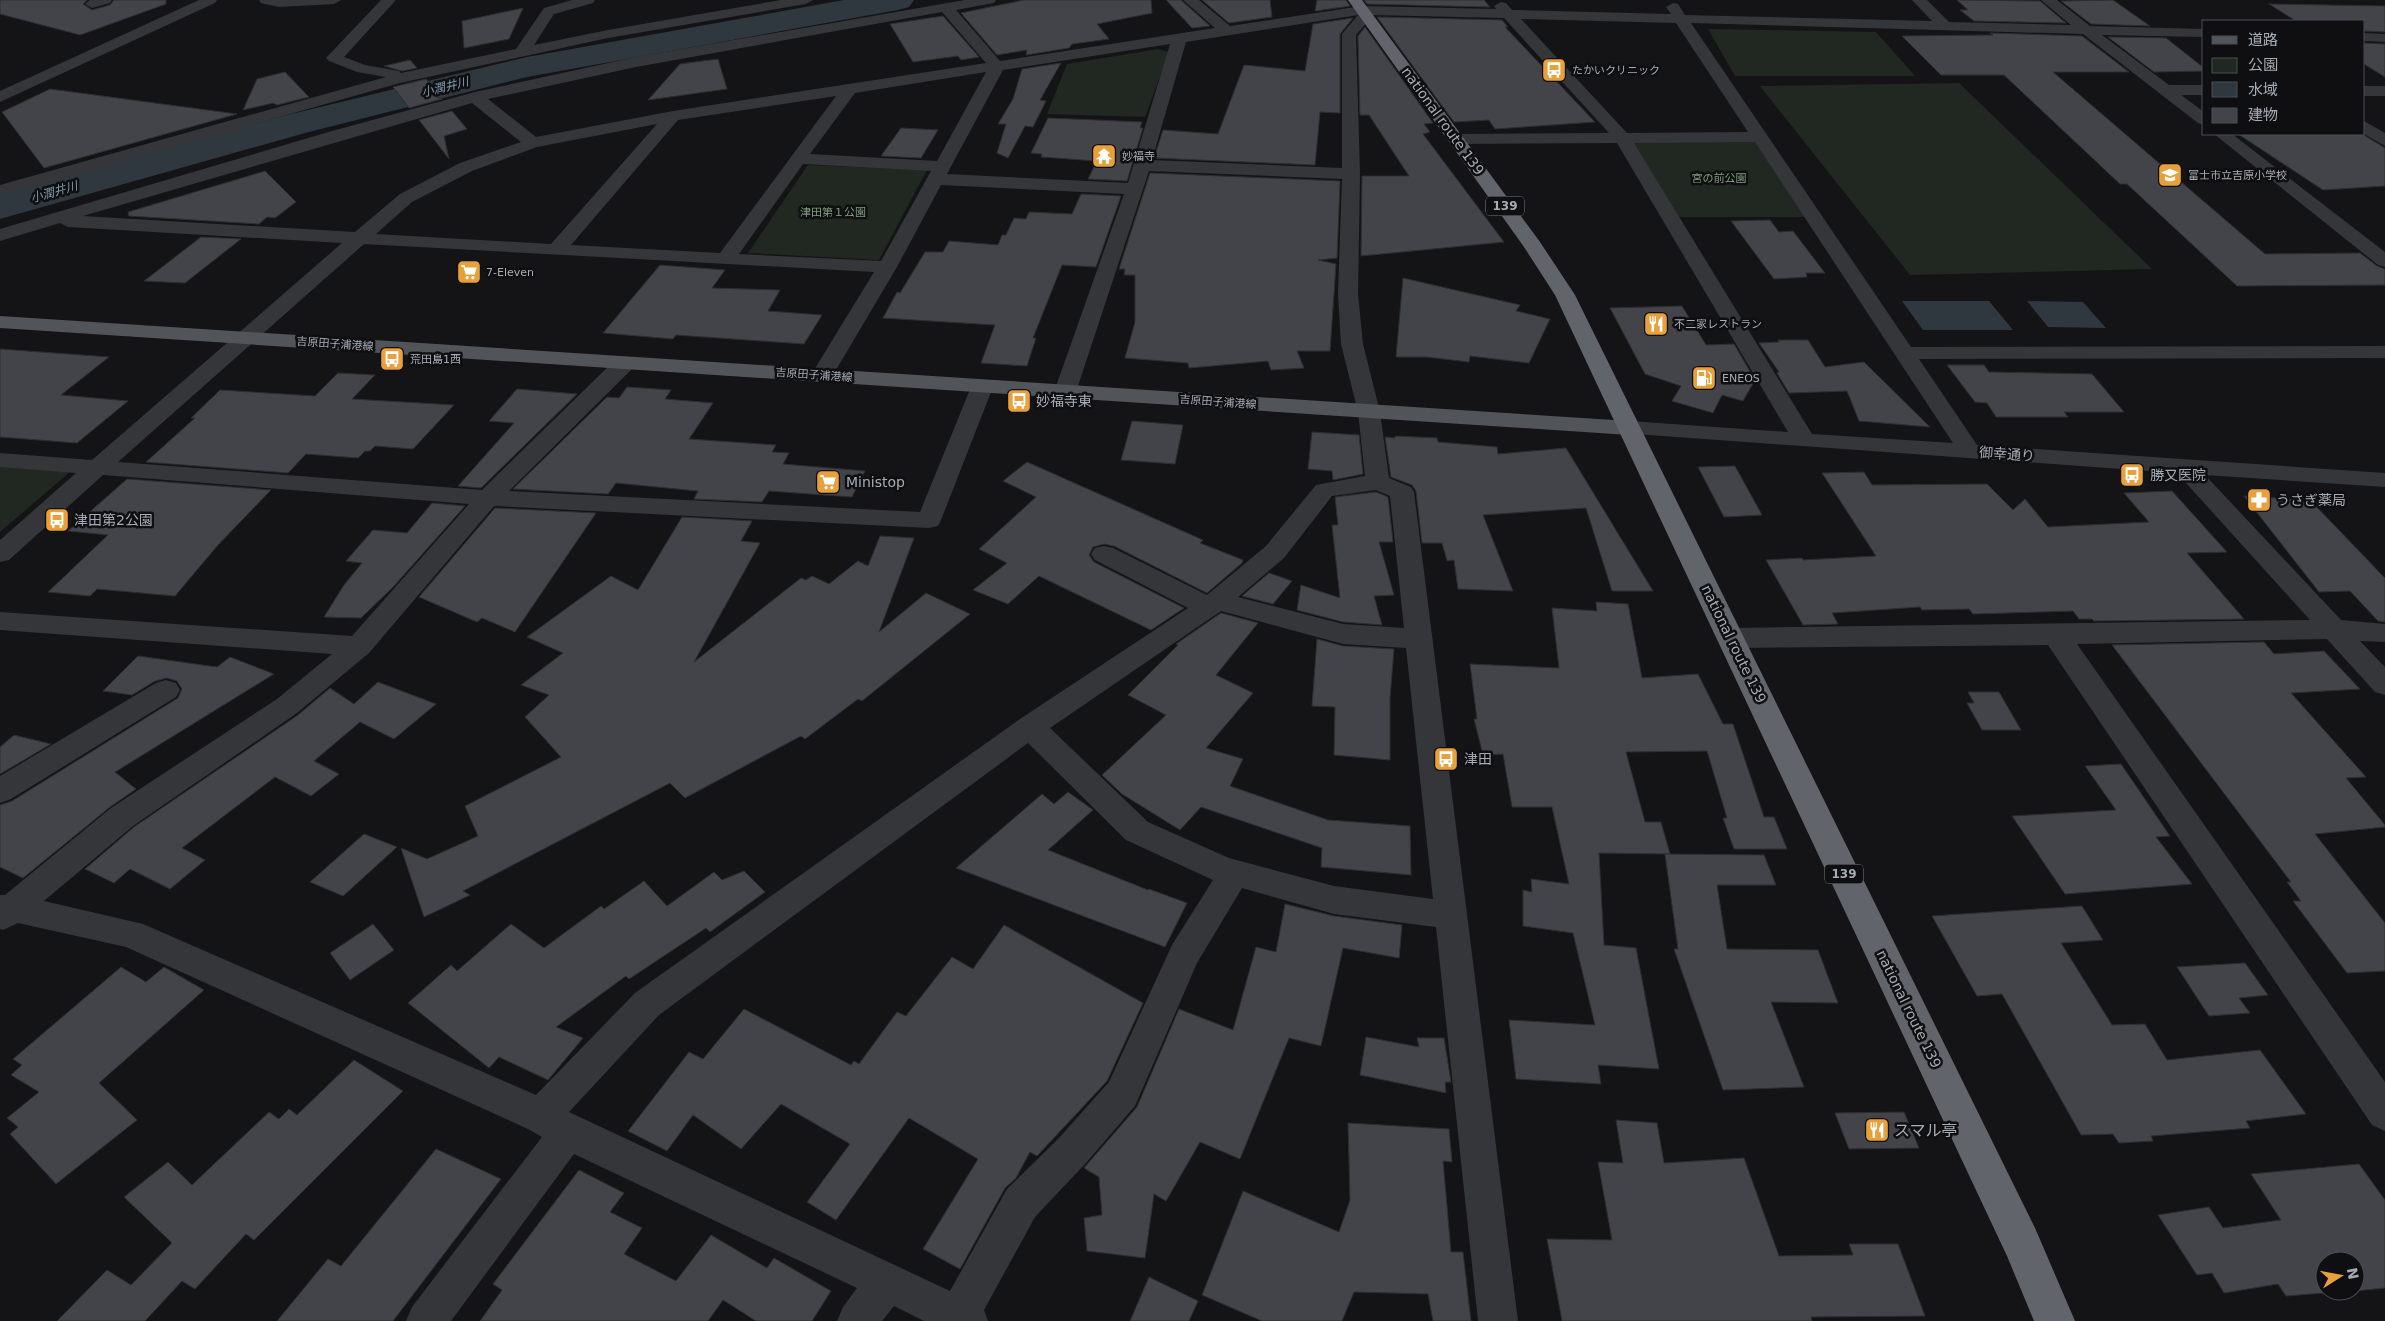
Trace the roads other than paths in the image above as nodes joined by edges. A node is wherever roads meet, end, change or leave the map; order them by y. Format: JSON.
{"nodes":[{"id":1,"x":210,"y":0,"type":"edge"},
{"id":2,"x":266,"y":0,"type":"edge"},
{"id":3,"x":334,"y":0,"type":"edge"},
{"id":4,"x":381,"y":0,"type":"edge"},
{"id":5,"x":588,"y":0,"type":"edge"},
{"id":6,"x":806,"y":0,"type":"edge"},
{"id":7,"x":989,"y":0,"type":"edge"},
{"id":8,"x":1190,"y":0,"type":"edge"},
{"id":9,"x":1494,"y":0,"type":"edge"},
{"id":10,"x":1669,"y":0,"type":"edge"},
{"id":11,"x":1919,"y":0,"type":"edge"},
{"id":12,"x":2048,"y":0,"type":"edge"},
{"id":13,"x":946,"y":8,"type":"junction"},
{"id":14,"x":1799,"y":8,"type":"dead end"},
{"id":15,"x":1361,"y":9,"type":"edge"},
{"id":16,"x":1508,"y":13,"type":"junction"},
{"id":17,"x":1680,"y":18,"type":"junction"},
{"id":18,"x":1812,"y":21,"type":"junction"},
{"id":19,"x":1944,"y":26,"type":"junction"},
{"id":20,"x":2086,"y":29,"type":"junction"},
{"id":21,"x":1229,"y":32,"type":"junction"},
{"id":22,"x":2202,"y":32,"type":"edge"},
{"id":23,"x":2365,"y":37,"type":"edge"},
{"id":24,"x":2385,"y":38,"type":"edge"},
{"id":25,"x":1179,"y":39,"type":"junction"},
{"id":26,"x":522,"y":52,"type":"junction"},
{"id":27,"x":997,"y":67,"type":"junction"},
{"id":28,"x":397,"y":79,"type":"junction"},
{"id":29,"x":848,"y":90,"type":"junction"},
{"id":30,"x":2166,"y":90,"type":"junction"},
{"id":31,"x":2202,"y":90,"type":"edge"},
{"id":32,"x":2365,"y":91,"type":"edge"},
{"id":33,"x":2385,"y":91,"type":"edge"},
{"id":34,"x":0,"y":97,"type":"edge"},
{"id":35,"x":475,"y":97,"type":"junction"},
{"id":36,"x":674,"y":116,"type":"junction"},
{"id":37,"x":2202,"y":118,"type":"edge"},
{"id":38,"x":2365,"y":127,"type":"edge"},
{"id":39,"x":2223,"y":135,"type":"edge"},
{"id":40,"x":1622,"y":137,"type":"junction"},
{"id":41,"x":1762,"y":137,"type":"junction"},
{"id":42,"x":1457,"y":139,"type":"junction"},
{"id":43,"x":2385,"y":141,"type":"edge"},
{"id":44,"x":533,"y":143,"type":"junction"},
{"id":45,"x":798,"y":159,"type":"junction"},
{"id":46,"x":1142,"y":165,"type":"junction"},
{"id":47,"x":937,"y":172,"type":"junction"},
{"id":48,"x":1351,"y":174,"type":"junction"},
{"id":49,"x":1135,"y":189,"type":"junction"},
{"id":50,"x":0,"y":191,"type":"edge"},
{"id":51,"x":49,"y":220,"type":"junction"},
{"id":52,"x":0,"y":235,"type":"edge"},
{"id":53,"x":358,"y":238,"type":"junction"},
{"id":54,"x":556,"y":250,"type":"junction"},
{"id":55,"x":726,"y":258,"type":"junction"},
{"id":56,"x":2385,"y":261,"type":"edge"},
{"id":57,"x":887,"y":267,"type":"junction"},
{"id":58,"x":0,"y":322,"type":"edge"},
{"id":59,"x":242,"y":339,"type":"junction"},
{"id":60,"x":2385,"y":352,"type":"edge"},
{"id":61,"x":1905,"y":353,"type":"junction"},
{"id":62,"x":625,"y":363,"type":"junction"},
{"id":63,"x":822,"y":375,"type":"junction"},
{"id":64,"x":982,"y":387,"type":"junction"},
{"id":65,"x":1065,"y":392,"type":"junction"},
{"id":66,"x":1369,"y":412,"type":"junction"},
{"id":67,"x":1628,"y":428,"type":"junction"},
{"id":68,"x":1804,"y":440,"type":"junction"},
{"id":69,"x":1970,"y":451,"type":"junction"},
{"id":70,"x":0,"y":460,"type":"edge"},
{"id":71,"x":2184,"y":466,"type":"junction"},
{"id":72,"x":95,"y":468,"type":"junction"},
{"id":73,"x":2385,"y":480,"type":"edge"},
{"id":74,"x":1378,"y":482,"type":"junction"},
{"id":75,"x":488,"y":498,"type":"junction"},
{"id":76,"x":0,"y":554,"type":"edge"},
{"id":77,"x":1104,"y":554,"type":"dead end"},
{"id":78,"x":1213,"y":604,"type":"junction"},
{"id":79,"x":0,"y":621,"type":"edge"},
{"id":80,"x":2332,"y":628,"type":"junction"},
{"id":81,"x":2385,"y":633,"type":"edge"},
{"id":82,"x":2056,"y":636,"type":"junction"},
{"id":83,"x":1731,"y":638,"type":"junction"},
{"id":84,"x":1418,"y":639,"type":"junction"},
{"id":85,"x":359,"y":646,"type":"junction"},
{"id":86,"x":2385,"y":685,"type":"edge"},
{"id":87,"x":166,"y":690,"type":"dead end"},
{"id":88,"x":1030,"y":727,"type":"junction"},
{"id":89,"x":0,"y":791,"type":"edge"},
{"id":90,"x":1234,"y":873,"type":"junction"},
{"id":91,"x":5,"y":912,"type":"edge"},
{"id":92,"x":1452,"y":915,"type":"junction"},
{"id":93,"x":2385,"y":1113,"type":"edge"},
{"id":94,"x":555,"y":1124,"type":"junction"},
{"id":95,"x":887,"y":1280,"type":"junction"},
{"id":96,"x":963,"y":1319,"type":"edge"},
{"id":97,"x":426,"y":1321,"type":"edge"},
{"id":98,"x":857,"y":1321,"type":"edge"},
{"id":99,"x":1498,"y":1321,"type":"edge"},
{"id":100,"x":2055,"y":1321,"type":"edge"}],
"edges":[{"from":1,"to":34,"type":"street"},
{"from":2,"to":3,"type":"street"},
{"from":4,"to":28,"type":"street"},
{"from":5,"to":26,"type":"street"},
{"from":6,"to":26,"type":"street"},
{"from":7,"to":13,"type":"street"},
{"from":8,"to":21,"type":"street"},
{"from":9,"to":16,"type":"street"},
{"from":10,"to":17,"type":"street"},
{"from":11,"to":19,"type":"street"},
{"from":12,"to":20,"type":"street"},
{"from":13,"to":27,"type":"street"},
{"from":13,"to":35,"type":"street"},
{"from":14,"to":18,"type":"street"},
{"from":15,"to":16,"type":"street"},
{"from":15,"to":21,"type":"street"},
{"from":15,"to":42,"type":"highway","name":"national route 139","number":"139"},
{"from":15,"to":48,"type":"street"},
{"from":16,"to":17,"type":"street"},
{"from":16,"to":40,"type":"street"},
{"from":17,"to":18,"type":"street"},
{"from":17,"to":41,"type":"street"},
{"from":18,"to":19,"type":"street"},
{"from":19,"to":20,"type":"street"},
{"from":20,"to":22,"type":"street"},
{"from":20,"to":30,"type":"street"},
{"from":21,"to":25,"type":"street"},
{"from":23,"to":24,"type":"street"},
{"from":25,"to":27,"type":"street"},
{"from":25,"to":46,"type":"street"},
{"from":26,"to":28,"type":"street"},
{"from":27,"to":29,"type":"street"},
{"from":27,"to":47,"type":"street"},
{"from":28,"to":50,"type":"street"},
{"from":29,"to":36,"type":"street"},
{"from":29,"to":45,"type":"street"},
{"from":30,"to":31,"type":"street"},
{"from":30,"to":37,"type":"street"},
{"from":32,"to":33,"type":"street"},
{"from":35,"to":44,"type":"street"},
{"from":35,"to":51,"type":"street"},
{"from":36,"to":44,"type":"street"},
{"from":36,"to":54,"type":"street"},
{"from":38,"to":43,"type":"street"},
{"from":39,"to":56,"type":"street"},
{"from":40,"to":41,"type":"street"},
{"from":40,"to":42,"type":"street"},
{"from":40,"to":68,"type":"street"},
{"from":41,"to":61,"type":"street"},
{"from":42,"to":67,"type":"highway","name":"national route 139","number":"139"},
{"from":44,"to":53,"type":"street"},
{"from":45,"to":47,"type":"street"},
{"from":45,"to":55,"type":"street"},
{"from":46,"to":48,"type":"street"},
{"from":46,"to":49,"type":"street"},
{"from":47,"to":49,"type":"street"},
{"from":47,"to":57,"type":"street"},
{"from":48,"to":66,"type":"street"},
{"from":49,"to":65,"type":"street"},
{"from":51,"to":52,"type":"street"},
{"from":51,"to":53,"type":"street"},
{"from":53,"to":54,"type":"street"},
{"from":53,"to":59,"type":"street"},
{"from":54,"to":55,"type":"street"},
{"from":55,"to":57,"type":"street"},
{"from":57,"to":63,"type":"street"},
{"from":58,"to":59,"type":"main road","name":"吉原田子浦港線"},
{"from":59,"to":62,"type":"main road","name":"吉原田子浦港線"},
{"from":59,"to":72,"type":"street"},
{"from":60,"to":61,"type":"street"},
{"from":61,"to":69,"type":"street"},
{"from":62,"to":63,"type":"main road","name":"吉原田子浦港線"},
{"from":62,"to":75,"type":"street"},
{"from":63,"to":64,"type":"main road","name":"吉原田子浦港線"},
{"from":64,"to":65,"type":"main road","name":"吉原田子浦港線"},
{"from":64,"to":75,"type":"street"},
{"from":65,"to":66,"type":"main road","name":"吉原田子浦港線"},
{"from":66,"to":67,"type":"main road","name":"吉原田子浦港線"},
{"from":66,"to":74,"type":"street"},
{"from":67,"to":68,"type":"street","name":"御幸通り"},
{"from":67,"to":83,"type":"highway","name":"national route 139","number":"139"},
{"from":68,"to":69,"type":"street","name":"御幸通り"},
{"from":69,"to":71,"type":"street","name":"御幸通り"},
{"from":70,"to":72,"type":"street"},
{"from":71,"to":73,"type":"street","name":"御幸通り"},
{"from":71,"to":80,"type":"street"},
{"from":72,"to":75,"type":"street"},
{"from":72,"to":76,"type":"street"},
{"from":74,"to":78,"type":"street"},
{"from":74,"to":84,"type":"street"},
{"from":75,"to":85,"type":"street"},
{"from":77,"to":78,"type":"street"},
{"from":78,"to":84,"type":"street"},
{"from":78,"to":88,"type":"street"},
{"from":79,"to":85,"type":"street"},
{"from":80,"to":81,"type":"street"},
{"from":80,"to":82,"type":"street"},
{"from":80,"to":86,"type":"street"},
{"from":82,"to":83,"type":"street"},
{"from":82,"to":93,"type":"street"},
{"from":83,"to":100,"type":"highway","name":"national route 139","number":"139"},
{"from":84,"to":92,"type":"street"},
{"from":85,"to":91,"type":"street"},
{"from":87,"to":89,"type":"street"},
{"from":88,"to":90,"type":"street"},
{"from":88,"to":94,"type":"street"},
{"from":90,"to":92,"type":"street"},
{"from":90,"to":96,"type":"street"},
{"from":91,"to":94,"type":"street"},
{"from":92,"to":99,"type":"street"},
{"from":94,"to":95,"type":"street"},
{"from":94,"to":97,"type":"street"},
{"from":95,"to":96,"type":"street"},
{"from":95,"to":98,"type":"street"}]}
